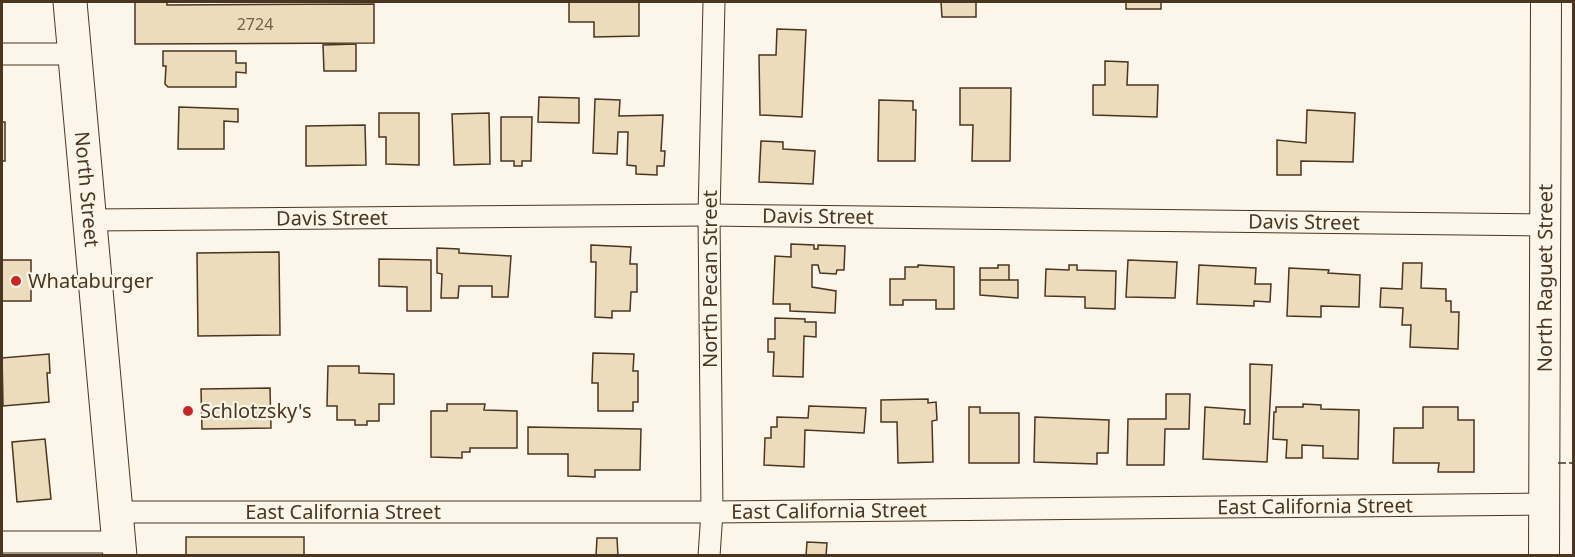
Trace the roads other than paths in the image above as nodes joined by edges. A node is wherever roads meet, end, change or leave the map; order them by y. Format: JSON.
{"nodes":[{"id":1,"x":70,"y":2,"type":"edge"},
{"id":2,"x":714,"y":2,"type":"edge"},
{"id":3,"x":1546,"y":2,"type":"edge"},
{"id":4,"x":2,"y":54,"type":"edge"},
{"id":5,"x":75,"y":54,"type":"junction"},
{"id":6,"x":709,"y":215,"type":"junction"},
{"id":7,"x":89,"y":220,"type":"junction"},
{"id":8,"x":1546,"y":225,"type":"junction"},
{"id":9,"x":1543,"y":504,"type":"junction"},
{"id":10,"x":712,"y":512,"type":"junction"},
{"id":11,"x":118,"y":536,"type":"edge"},
{"id":12,"x":2,"y":542,"type":"edge"},
{"id":13,"x":709,"y":555,"type":"edge"},
{"id":14,"x":1544,"y":555,"type":"edge"}],
"edges":[{"from":1,"to":5,"type":"main road","name":"North Street"},
{"from":2,"to":6,"type":"street","name":"North Pecan Street"},
{"from":3,"to":8,"type":"street","name":"North Raguet Street"},
{"from":4,"to":5,"type":"street"},
{"from":5,"to":7,"type":"main road","name":"North Street"},
{"from":6,"to":7,"type":"street","name":"Davis Street"},
{"from":6,"to":8,"type":"street","name":"Davis Street"},
{"from":6,"to":10,"type":"street","name":"North Pecan Street"},
{"from":7,"to":11,"type":"main road","name":"North Street"},
{"from":8,"to":9,"type":"street","name":"North Raguet Street"},
{"from":9,"to":10,"type":"street","name":"East California Street"},
{"from":9,"to":14,"type":"street","name":"North Raguet Street"},
{"from":10,"to":11,"type":"street","name":"East California Street"},
{"from":10,"to":13,"type":"street","name":"North Pecan Street"},
{"from":11,"to":12,"type":"street","name":"East California Street"}]}
